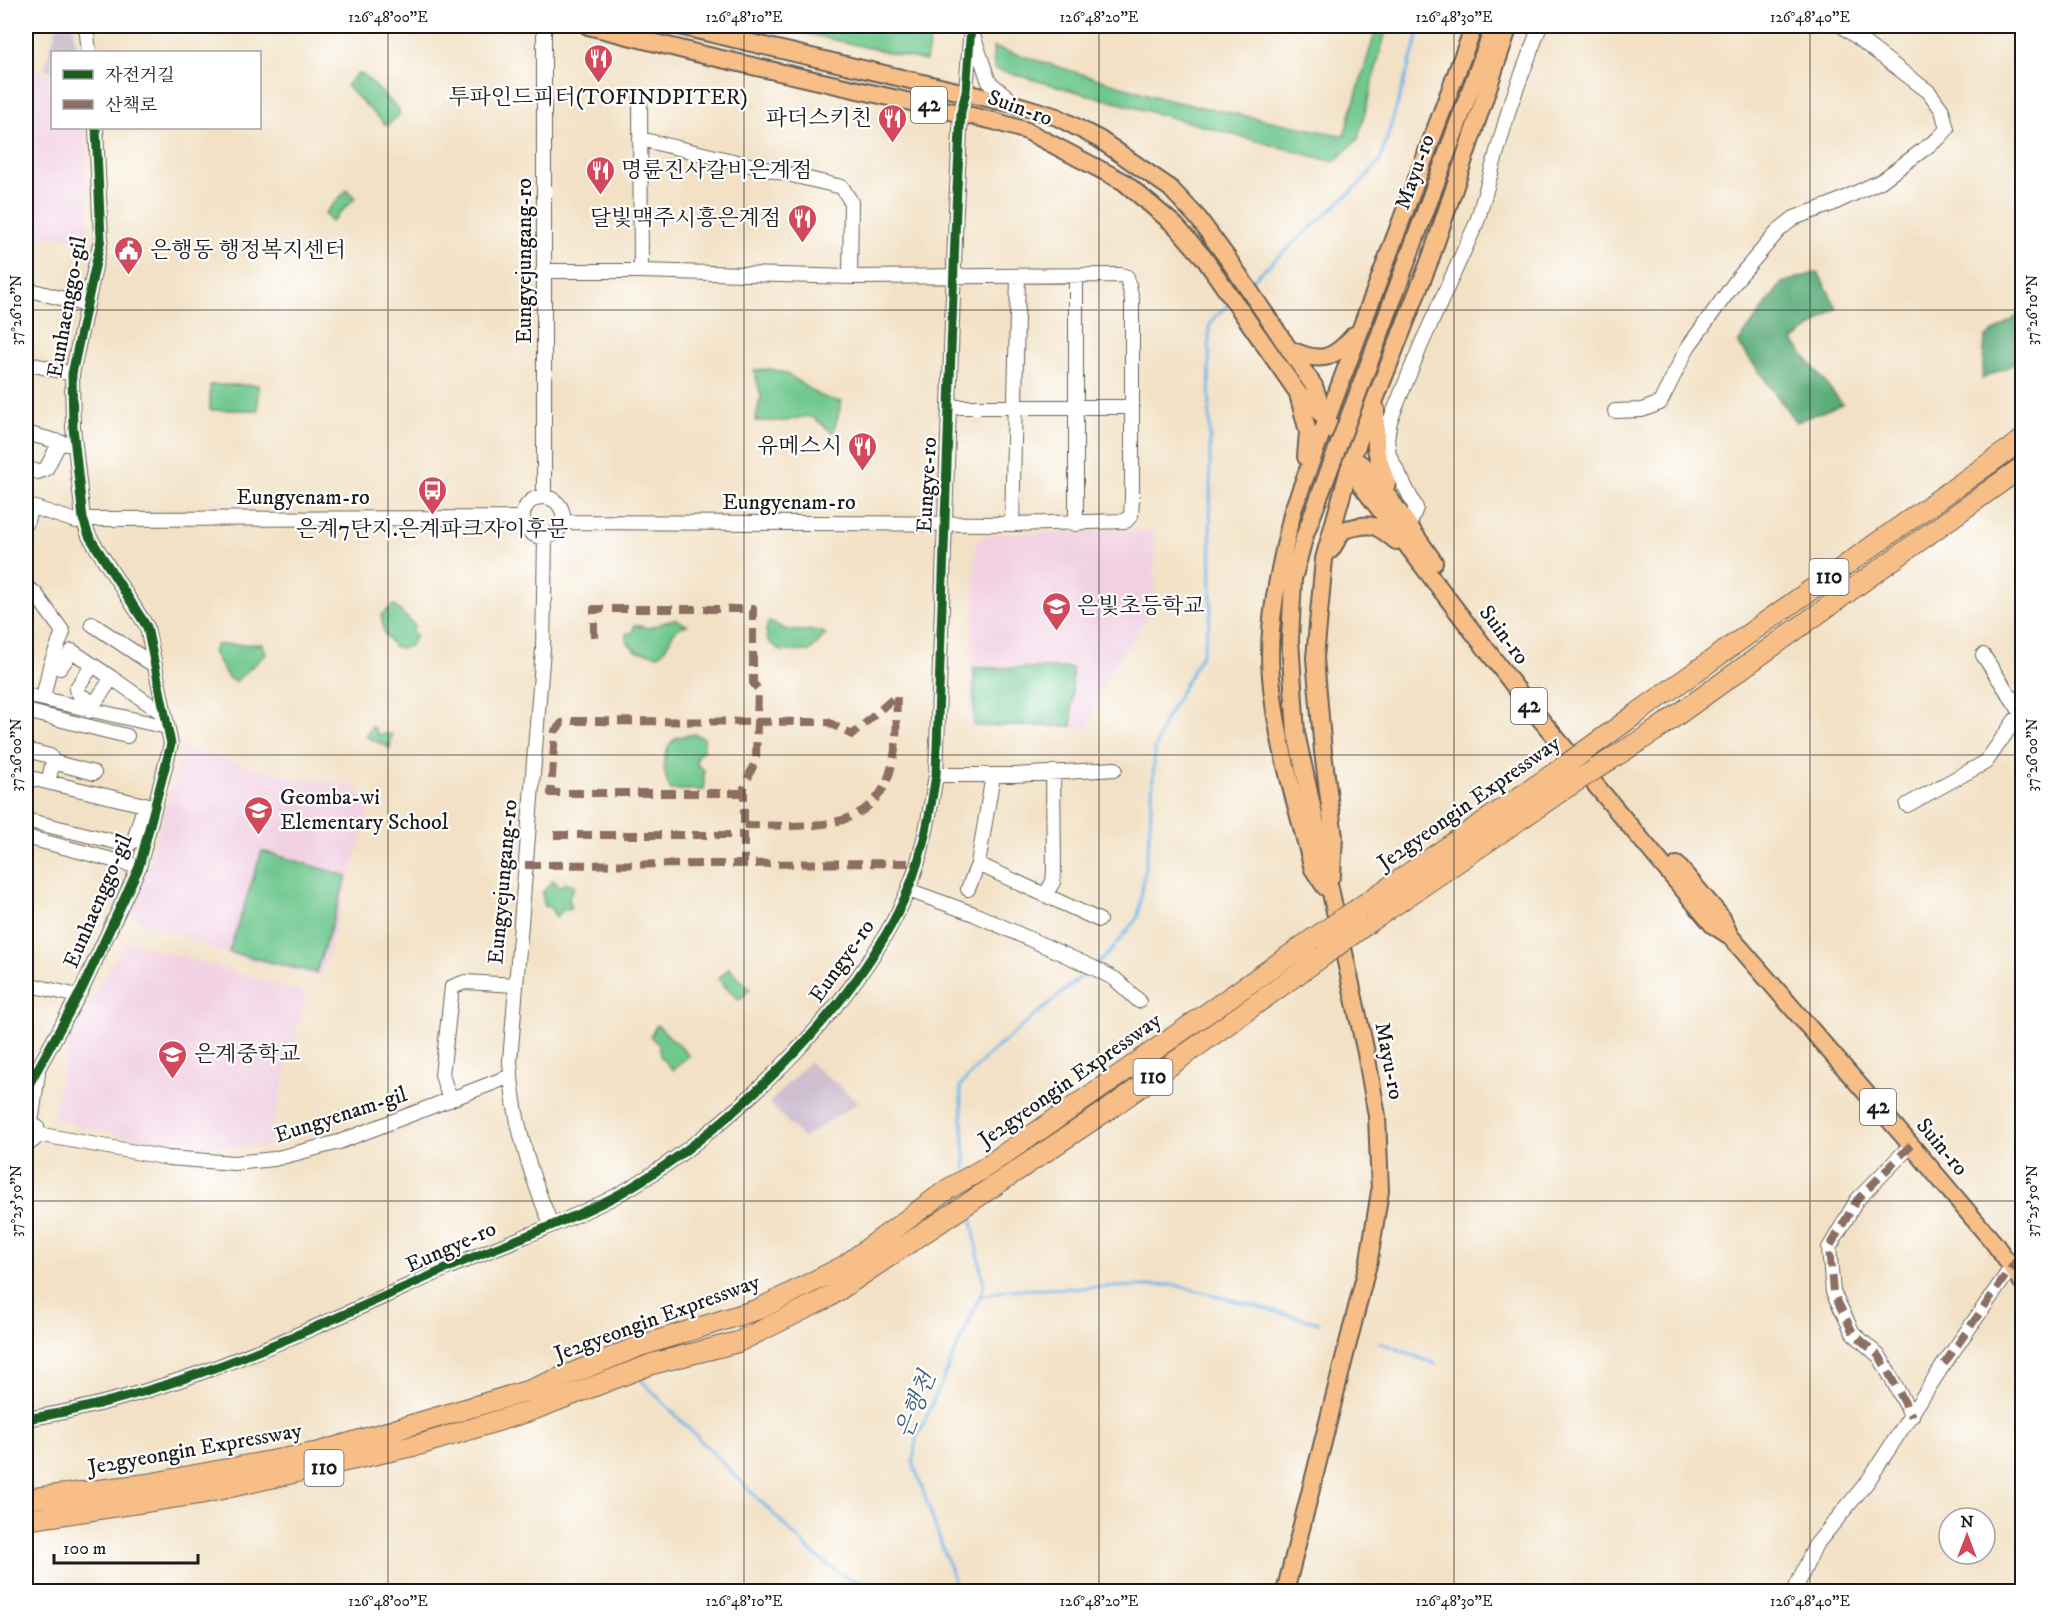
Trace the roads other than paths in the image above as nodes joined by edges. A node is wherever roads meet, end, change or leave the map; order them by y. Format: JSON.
{"nodes":[{"id":1,"x":86,"y":26,"type":"edge"},
{"id":2,"x":544,"y":26,"type":"edge"},
{"id":3,"x":588,"y":26,"type":"edge"},
{"id":4,"x":679,"y":26,"type":"edge"},
{"id":5,"x":1474,"y":26,"type":"edge"},
{"id":6,"x":1494,"y":26,"type":"edge"},
{"id":7,"x":1509,"y":26,"type":"edge"},
{"id":8,"x":1540,"y":26,"type":"edge"},
{"id":9,"x":1842,"y":26,"type":"edge"},
{"id":10,"x":971,"y":28,"type":"edge"},
{"id":11,"x":88,"y":51,"type":"edge"},
{"id":12,"x":966,"y":92,"type":"junction"},
{"id":13,"x":640,"y":99,"type":"dead end"},
{"id":14,"x":1019,"y":106,"type":"junction"},
{"id":15,"x":961,"y":112,"type":"junction"},
{"id":16,"x":96,"y":129,"type":"edge"},
{"id":17,"x":640,"y":138,"type":"junction"},
{"id":18,"x":543,"y":271,"type":"junction"},
{"id":19,"x":641,"y":271,"type":"junction"},
{"id":20,"x":953,"y":276,"type":"junction"},
{"id":21,"x":1018,"y":276,"type":"junction"},
{"id":22,"x":1076,"y":276,"type":"junction"},
{"id":23,"x":850,"y":277,"type":"junction"},
{"id":24,"x":26,"y":289,"type":"edge"},
{"id":25,"x":87,"y":305,"type":"junction"},
{"id":26,"x":1362,"y":325,"type":"junction"},
{"id":27,"x":1289,"y":349,"type":"junction"},
{"id":28,"x":26,"y":363,"type":"edge"},
{"id":29,"x":72,"y":374,"type":"junction"},
{"id":30,"x":1298,"y":393,"type":"junction"},
{"id":31,"x":1377,"y":396,"type":"junction"},
{"id":32,"x":950,"y":407,"type":"junction"},
{"id":33,"x":1016,"y":407,"type":"junction"},
{"id":34,"x":1075,"y":407,"type":"junction"},
{"id":35,"x":1132,"y":407,"type":"junction"},
{"id":36,"x":1615,"y":411,"type":"dead end"},
{"id":37,"x":1326,"y":418,"type":"junction"},
{"id":38,"x":26,"y":433,"type":"edge"},
{"id":39,"x":2022,"y":441,"type":"edge"},
{"id":40,"x":60,"y":442,"type":"junction"},
{"id":41,"x":74,"y":446,"type":"junction"},
{"id":42,"x":1352,"y":458,"type":"junction"},
{"id":43,"x":26,"y":468,"type":"edge"},
{"id":44,"x":2018,"y":472,"type":"edge"},
{"id":45,"x":1300,"y":490,"type":"junction"},
{"id":46,"x":544,"y":497,"type":"junction"},
{"id":47,"x":1392,"y":502,"type":"junction"},
{"id":48,"x":28,"y":506,"type":"edge"},
{"id":49,"x":522,"y":518,"type":"junction"},
{"id":50,"x":83,"y":519,"type":"junction"},
{"id":51,"x":563,"y":522,"type":"junction"},
{"id":52,"x":944,"y":523,"type":"junction"},
{"id":53,"x":26,"y":524,"type":"edge"},
{"id":54,"x":1012,"y":524,"type":"junction"},
{"id":55,"x":1076,"y":524,"type":"junction"},
{"id":56,"x":1409,"y":526,"type":"junction"},
{"id":57,"x":545,"y":538,"type":"junction"},
{"id":58,"x":1324,"y":561,"type":"junction"},
{"id":59,"x":1425,"y":568,"type":"junction"},
{"id":60,"x":26,"y":586,"type":"edge"},
{"id":61,"x":92,"y":624,"type":"dead end"},
{"id":62,"x":1983,"y":655,"type":"dead end"},
{"id":63,"x":93,"y":665,"type":"junction"},
{"id":64,"x":155,"y":666,"type":"junction"},
{"id":65,"x":60,"y":668,"type":"dead end"},
{"id":66,"x":112,"y":678,"type":"junction"},
{"id":67,"x":26,"y":695,"type":"edge"},
{"id":68,"x":137,"y":696,"type":"junction"},
{"id":69,"x":43,"y":699,"type":"junction"},
{"id":70,"x":92,"y":707,"type":"junction"},
{"id":71,"x":26,"y":711,"type":"edge"},
{"id":72,"x":2022,"y":715,"type":"edge"},
{"id":73,"x":122,"y":718,"type":"junction"},
{"id":74,"x":166,"y":721,"type":"junction"},
{"id":75,"x":127,"y":736,"type":"dead end"},
{"id":76,"x":26,"y":750,"type":"edge"},
{"id":77,"x":53,"y":762,"type":"junction"},
{"id":78,"x":1115,"y":769,"type":"dead end"},
{"id":79,"x":1053,"y":772,"type":"junction"},
{"id":80,"x":94,"y":773,"type":"dead end"},
{"id":81,"x":936,"y":775,"type":"junction"},
{"id":82,"x":993,"y":775,"type":"junction"},
{"id":83,"x":26,"y":777,"type":"edge"},
{"id":84,"x":1559,"y":781,"type":"junction"},
{"id":85,"x":48,"y":782,"type":"junction"},
{"id":86,"x":1908,"y":805,"type":"dead end"},
{"id":87,"x":150,"y":806,"type":"junction"},
{"id":88,"x":26,"y":820,"type":"edge"},
{"id":89,"x":26,"y":837,"type":"edge"},
{"id":90,"x":978,"y":864,"type":"junction"},
{"id":91,"x":139,"y":867,"type":"junction"},
{"id":92,"x":908,"y":890,"type":"junction"},
{"id":93,"x":968,"y":890,"type":"dead end"},
{"id":94,"x":1045,"y":895,"type":"junction"},
{"id":95,"x":1331,"y":896,"type":"junction"},
{"id":96,"x":1099,"y":920,"type":"dead end"},
{"id":97,"x":1730,"y":936,"type":"junction"},
{"id":98,"x":1318,"y":947,"type":"junction"},
{"id":99,"x":26,"y":984,"type":"edge"},
{"id":100,"x":515,"y":985,"type":"junction"},
{"id":101,"x":78,"y":996,"type":"junction"},
{"id":102,"x":1139,"y":1001,"type":"dead end"},
{"id":103,"x":39,"y":1065,"type":"junction"},
{"id":104,"x":511,"y":1076,"type":"junction"},
{"id":105,"x":26,"y":1090,"type":"edge"},
{"id":106,"x":450,"y":1100,"type":"junction"},
{"id":107,"x":29,"y":1116,"type":"edge"},
{"id":108,"x":37,"y":1134,"type":"junction"},
{"id":109,"x":1911,"y":1145,"type":"junction"},
{"id":110,"x":26,"y":1150,"type":"edge"},
{"id":111,"x":550,"y":1224,"type":"junction"},
{"id":112,"x":2013,"y":1263,"type":"junction"},
{"id":113,"x":2022,"y":1282,"type":"edge"},
{"id":114,"x":1912,"y":1416,"type":"junction"},
{"id":115,"x":26,"y":1419,"type":"edge"},
{"id":116,"x":26,"y":1499,"type":"edge"},
{"id":117,"x":26,"y":1520,"type":"edge"},
{"id":118,"x":1285,"y":1592,"type":"edge"},
{"id":119,"x":1794,"y":1592,"type":"edge"}],
"edges":[{"from":1,"to":11,"type":"street"},
{"from":2,"to":18,"type":"street","name":"Eungyejungang-ro"},
{"from":3,"to":15,"type":"main road","name":"Suin-ro","number":"42"},
{"from":4,"to":12,"type":"main road","name":"Suin-ro","number":"42"},
{"from":5,"to":26,"type":"main road"},
{"from":6,"to":95,"type":"main road","name":"Mayu-ro","bridge":true},
{"from":7,"to":31,"type":"main road"},
{"from":8,"to":56,"type":"street"},
{"from":9,"to":36,"type":"street"},
{"from":10,"to":12,"type":"street","name":"Eungye-ro"},
{"from":10,"to":14,"type":"street"},
{"from":12,"to":14,"type":"main road","name":"Suin-ro","number":"42"},
{"from":12,"to":15,"type":"street","name":"Eungye-ro"},
{"from":13,"to":17,"type":"street"},
{"from":14,"to":27,"type":"main road","name":"Suin-ro","number":"42"},
{"from":15,"to":20,"type":"street","name":"Eungye-ro"},
{"from":15,"to":30,"type":"main road","name":"Suin-ro","number":"42"},
{"from":16,"to":25,"type":"street","name":"Eunhaenggo-gil"},
{"from":17,"to":19,"type":"street"},
{"from":17,"to":23,"type":"street"},
{"from":18,"to":19,"type":"street"},
{"from":18,"to":46,"type":"street","name":"Eungyejungang-ro"},
{"from":19,"to":23,"type":"street"},
{"from":20,"to":21,"type":"street"},
{"from":20,"to":23,"type":"street"},
{"from":20,"to":32,"type":"street","name":"Eungye-ro"},
{"from":21,"to":22,"type":"street"},
{"from":21,"to":33,"type":"street"},
{"from":22,"to":34,"type":"street"},
{"from":22,"to":35,"type":"street"},
{"from":24,"to":25,"type":"street"},
{"from":25,"to":29,"type":"street","name":"Eunhaenggo-gil"},
{"from":26,"to":27,"type":"main road"},
{"from":26,"to":37,"type":"main road"},
{"from":27,"to":37,"type":"main road","name":"Suin-ro","number":"42"},
{"from":28,"to":29,"type":"street"},
{"from":29,"to":41,"type":"street","name":"Eunhaenggo-gil"},
{"from":30,"to":37,"type":"main road","name":"Suin-ro","number":"42"},
{"from":30,"to":45,"type":"main road"},
{"from":31,"to":42,"type":"main road"},
{"from":31,"to":47,"type":"main road"},
{"from":32,"to":33,"type":"street"},
{"from":32,"to":52,"type":"street","name":"Eungye-ro"},
{"from":33,"to":34,"type":"street"},
{"from":33,"to":54,"type":"street"},
{"from":34,"to":35,"type":"street"},
{"from":34,"to":55,"type":"street"},
{"from":35,"to":55,"type":"street","name":"Eungyenam-ro"},
{"from":37,"to":42,"type":"main road","name":"Suin-ro","number":"42"},
{"from":37,"to":45,"type":"main road"},
{"from":38,"to":40,"type":"street"},
{"from":39,"to":84,"type":"highway","name":"Je2gyeongin Expressway","number":"110","bridge":true},
{"from":40,"to":41,"type":"street"},
{"from":40,"to":43,"type":"street"},
{"from":41,"to":50,"type":"street","name":"Eunhaenggo-gil"},
{"from":42,"to":47,"type":"main road","name":"Suin-ro","number":"42"},
{"from":42,"to":58,"type":"main road"},
{"from":42,"to":59,"type":"main road","name":"Suin-ro","number":"42"},
{"from":44,"to":84,"type":"highway","name":"Je2gyeongin Expressway","number":"110","bridge":true},
{"from":45,"to":95,"type":"main road"},
{"from":46,"to":49,"type":"street"},
{"from":46,"to":51,"type":"street"},
{"from":47,"to":56,"type":"main road","name":"Suin-ro","number":"42"},
{"from":48,"to":50,"type":"street","name":"Eungyenam-ro"},
{"from":48,"to":53,"type":"street"},
{"from":49,"to":50,"type":"street","name":"Eungyenam-ro"},
{"from":49,"to":57,"type":"street"},
{"from":50,"to":64,"type":"street","name":"Eunhaenggo-gil"},
{"from":51,"to":52,"type":"street","name":"Eungyenam-ro"},
{"from":51,"to":57,"type":"street"},
{"from":52,"to":54,"type":"street","name":"Eungyenam-ro"},
{"from":52,"to":81,"type":"street","name":"Eungye-ro"},
{"from":54,"to":55,"type":"street","name":"Eungyenam-ro"},
{"from":56,"to":97,"type":"main road","name":"Suin-ro","number":"42"},
{"from":57,"to":100,"type":"street","name":"Eungyejungang-ro"},
{"from":58,"to":59,"type":"main road"},
{"from":58,"to":95,"type":"main road"},
{"from":59,"to":97,"type":"main road","name":"Suin-ro","number":"42"},
{"from":60,"to":69,"type":"street"},
{"from":61,"to":64,"type":"street"},
{"from":62,"to":72,"type":"street"},
{"from":63,"to":65,"type":"street"},
{"from":63,"to":66,"type":"street"},
{"from":63,"to":70,"type":"street"},
{"from":64,"to":74,"type":"street","name":"Eunhaenggo-gil"},
{"from":66,"to":68,"type":"street"},
{"from":66,"to":70,"type":"street"},
{"from":67,"to":69,"type":"street"},
{"from":68,"to":73,"type":"street"},
{"from":68,"to":74,"type":"street"},
{"from":69,"to":70,"type":"street"},
{"from":70,"to":73,"type":"street"},
{"from":71,"to":75,"type":"street"},
{"from":72,"to":86,"type":"street"},
{"from":73,"to":74,"type":"street"},
{"from":74,"to":87,"type":"street","name":"Eunhaenggo-gil"},
{"from":76,"to":77,"type":"street"},
{"from":77,"to":80,"type":"street"},
{"from":77,"to":85,"type":"street"},
{"from":78,"to":79,"type":"street"},
{"from":79,"to":82,"type":"street"},
{"from":79,"to":94,"type":"street"},
{"from":81,"to":82,"type":"street"},
{"from":81,"to":92,"type":"street","name":"Eungye-ro"},
{"from":82,"to":90,"type":"street"},
{"from":83,"to":85,"type":"street"},
{"from":84,"to":98,"type":"highway","name":"Je2gyeongin Expressway","number":"110","bridge":true},
{"from":85,"to":87,"type":"street"},
{"from":87,"to":88,"type":"street"},
{"from":87,"to":91,"type":"street","name":"Eunhaenggo-gil"},
{"from":89,"to":91,"type":"street"},
{"from":90,"to":93,"type":"street"},
{"from":90,"to":94,"type":"street"},
{"from":91,"to":101,"type":"street","name":"Eunhaenggo-gil"},
{"from":92,"to":102,"type":"street"},
{"from":92,"to":111,"type":"street","name":"Eungye-ro"},
{"from":94,"to":96,"type":"street"},
{"from":95,"to":118,"type":"main road","name":"Mayu-ro"},
{"from":97,"to":109,"type":"main road","name":"Suin-ro","number":"42"},
{"from":98,"to":116,"type":"highway","name":"Je2gyeongin Expressway","number":"110"},
{"from":98,"to":117,"type":"highway","name":"Je2gyeongin Expressway","number":"110"},
{"from":99,"to":101,"type":"street"},
{"from":100,"to":104,"type":"street","name":"Eungyejungang-ro"},
{"from":100,"to":106,"type":"street"},
{"from":101,"to":103,"type":"street","name":"Eunhaenggo-gil"},
{"from":103,"to":105,"type":"street","name":"Eunhaenggo-gil"},
{"from":103,"to":107,"type":"street","name":"Eunhaenggo-gil"},
{"from":104,"to":106,"type":"street","name":"Eungyenam-gil"},
{"from":104,"to":111,"type":"street","name":"Eungyejungang-ro"},
{"from":106,"to":108,"type":"street","name":"Eungyenam-gil"},
{"from":107,"to":108,"type":"street","name":"Eunhaenggo-gil"},
{"from":108,"to":110,"type":"street"},
{"from":109,"to":112,"type":"main road","name":"Suin-ro","number":"42"},
{"from":109,"to":114,"type":"street"},
{"from":111,"to":115,"type":"street","name":"Eungye-ro"},
{"from":112,"to":113,"type":"main road","name":"Suin-ro","number":"42"},
{"from":112,"to":114,"type":"street"},
{"from":114,"to":119,"type":"street"}]}
